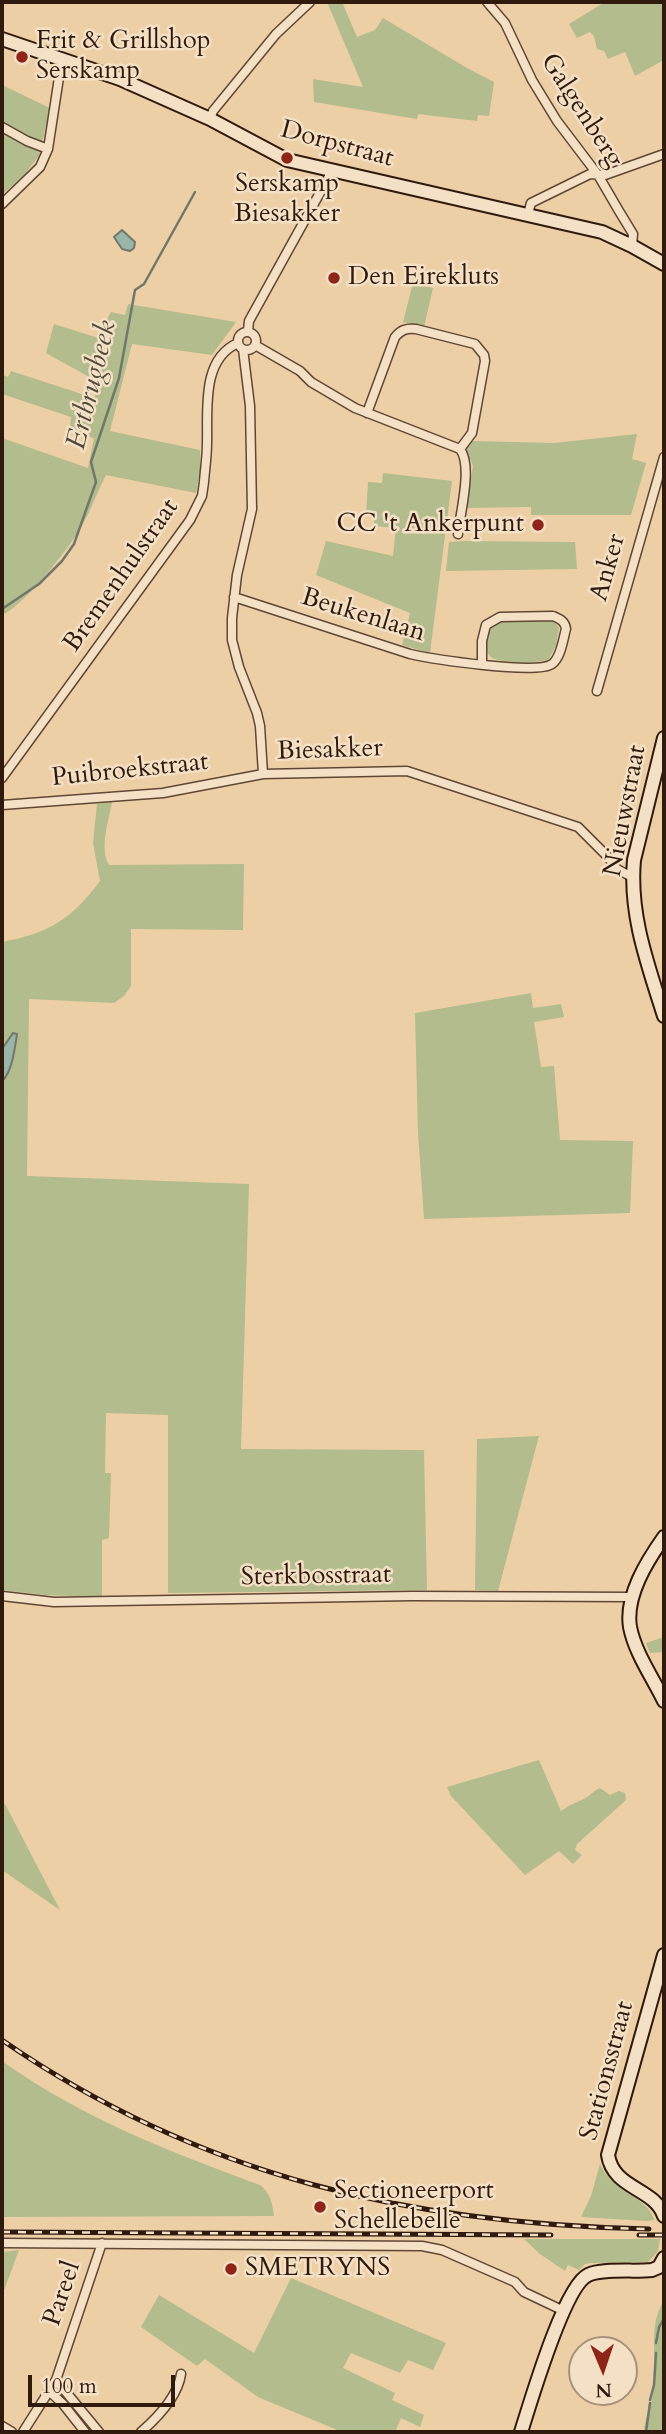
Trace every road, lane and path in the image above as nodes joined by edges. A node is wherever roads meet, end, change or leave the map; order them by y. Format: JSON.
{"nodes":[{"id":1,"x":310,"y":2,"type":"edge"},
{"id":2,"x":487,"y":2,"type":"edge"},
{"id":3,"x":2,"y":39,"type":"edge"},
{"id":4,"x":62,"y":58,"type":"junction"},
{"id":5,"x":210,"y":119,"type":"junction"},
{"id":6,"x":2,"y":127,"type":"edge"},
{"id":7,"x":48,"y":149,"type":"junction"},
{"id":8,"x":664,"y":155,"type":"edge"},
{"id":9,"x":332,"y":171,"type":"junction"},
{"id":10,"x":598,"y":175,"type":"junction"},
{"id":11,"x":2,"y":204,"type":"edge"},
{"id":12,"x":528,"y":214,"type":"junction"},
{"id":13,"x":632,"y":246,"type":"junction"},
{"id":14,"x":664,"y":264,"type":"edge"},
{"id":15,"x":248,"y":331,"type":"junction"},
{"id":16,"x":256,"y":345,"type":"junction"},
{"id":17,"x":241,"y":346,"type":"junction"},
{"id":18,"x":367,"y":413,"type":"junction"},
{"id":19,"x":460,"y":449,"type":"junction"},
{"id":20,"x":664,"y":457,"type":"edge"},
{"id":21,"x":458,"y":534,"type":"dead end"},
{"id":22,"x":234,"y":597,"type":"junction"},
{"id":23,"x":482,"y":664,"type":"junction"},
{"id":24,"x":597,"y":691,"type":"dead end"},
{"id":25,"x":664,"y":738,"type":"edge"},
{"id":26,"x":262,"y":774,"type":"junction"},
{"id":27,"x":2,"y":778,"type":"edge"},
{"id":28,"x":2,"y":805,"type":"edge"},
{"id":29,"x":632,"y":877,"type":"junction"},
{"id":30,"x":664,"y":1016,"type":"edge"},
{"id":31,"x":662,"y":1543,"type":"edge"},
{"id":32,"x":2,"y":1596,"type":"edge"},
{"id":33,"x":631,"y":1597,"type":"junction"},
{"id":34,"x":664,"y":1701,"type":"edge"},
{"id":35,"x":664,"y":1955,"type":"edge"},
{"id":36,"x":661,"y":2204,"type":"edge"},
{"id":37,"x":664,"y":2217,"type":"edge"},
{"id":38,"x":2,"y":2243,"type":"edge"},
{"id":39,"x":102,"y":2244,"type":"junction"},
{"id":40,"x":664,"y":2261,"type":"edge"},
{"id":41,"x":565,"y":2311,"type":"junction"},
{"id":42,"x":181,"y":2374,"type":"dead end"},
{"id":43,"x":56,"y":2381,"type":"junction"},
{"id":44,"x":50,"y":2392,"type":"junction"},
{"id":45,"x":2,"y":2426,"type":"edge"},
{"id":46,"x":12,"y":2432,"type":"edge"},
{"id":47,"x":23,"y":2432,"type":"edge"},
{"id":48,"x":85,"y":2432,"type":"edge"},
{"id":49,"x":99,"y":2432,"type":"edge"},
{"id":50,"x":141,"y":2432,"type":"edge"},
{"id":51,"x":521,"y":2432,"type":"edge"}],
"edges":[{"from":1,"to":5,"type":"street"},
{"from":2,"to":10,"type":"street","name":"Galgenberg"},
{"from":3,"to":4,"type":"street","name":"Dorpstraat"},
{"from":4,"to":5,"type":"street","name":"Dorpstraat"},
{"from":4,"to":7,"type":"street"},
{"from":5,"to":9,"type":"street","name":"Dorpstraat"},
{"from":6,"to":7,"type":"street"},
{"from":7,"to":11,"type":"street"},
{"from":8,"to":10,"type":"street"},
{"from":9,"to":12,"type":"street","name":"Dorpstraat"},
{"from":9,"to":15,"type":"street"},
{"from":10,"to":12,"type":"street"},
{"from":10,"to":13,"type":"street","name":"Galgenberg"},
{"from":12,"to":13,"type":"street","name":"Dorpstraat"},
{"from":13,"to":14,"type":"street"},
{"from":15,"to":16,"type":"street"},
{"from":15,"to":17,"type":"street"},
{"from":16,"to":17,"type":"street"},
{"from":16,"to":18,"type":"street"},
{"from":17,"to":22,"type":"street","name":"Biesakker"},
{"from":17,"to":27,"type":"street","name":"Bremenhulstraat"},
{"from":18,"to":19,"type":"street"},
{"from":18,"to":19,"type":"street"},
{"from":19,"to":21,"type":"street"},
{"from":20,"to":24,"type":"street","name":"Anker"},
{"from":22,"to":23,"type":"street","name":"Beukenlaan"},
{"from":22,"to":26,"type":"street","name":"Biesakker"},
{"from":23,"to":23,"type":"street","name":"Beukenlaan"},
{"from":25,"to":29,"type":"street","name":"Nieuwstraat"},
{"from":26,"to":28,"type":"street","name":"Puibroekstraat"},
{"from":26,"to":29,"type":"street","name":"Biesakker"},
{"from":29,"to":30,"type":"street","name":"Nieuwstraat"},
{"from":31,"to":33,"type":"street"},
{"from":32,"to":33,"type":"street","name":"Sterkbosstraat"},
{"from":33,"to":34,"type":"street"},
{"from":35,"to":36,"type":"street","name":"Stationsstraat"},
{"from":36,"to":37,"type":"street","name":"Stationsstraat"},
{"from":38,"to":39,"type":"street"},
{"from":39,"to":41,"type":"street"},
{"from":39,"to":43,"type":"street","name":"Pareel"},
{"from":40,"to":41,"type":"street"},
{"from":41,"to":51,"type":"street"},
{"from":42,"to":50,"type":"street"},
{"from":43,"to":44,"type":"street","name":"Pareel"},
{"from":43,"to":49,"type":"street"},
{"from":44,"to":47,"type":"street","name":"Pareel"},
{"from":44,"to":48,"type":"street"},
{"from":45,"to":46,"type":"street"}]}
